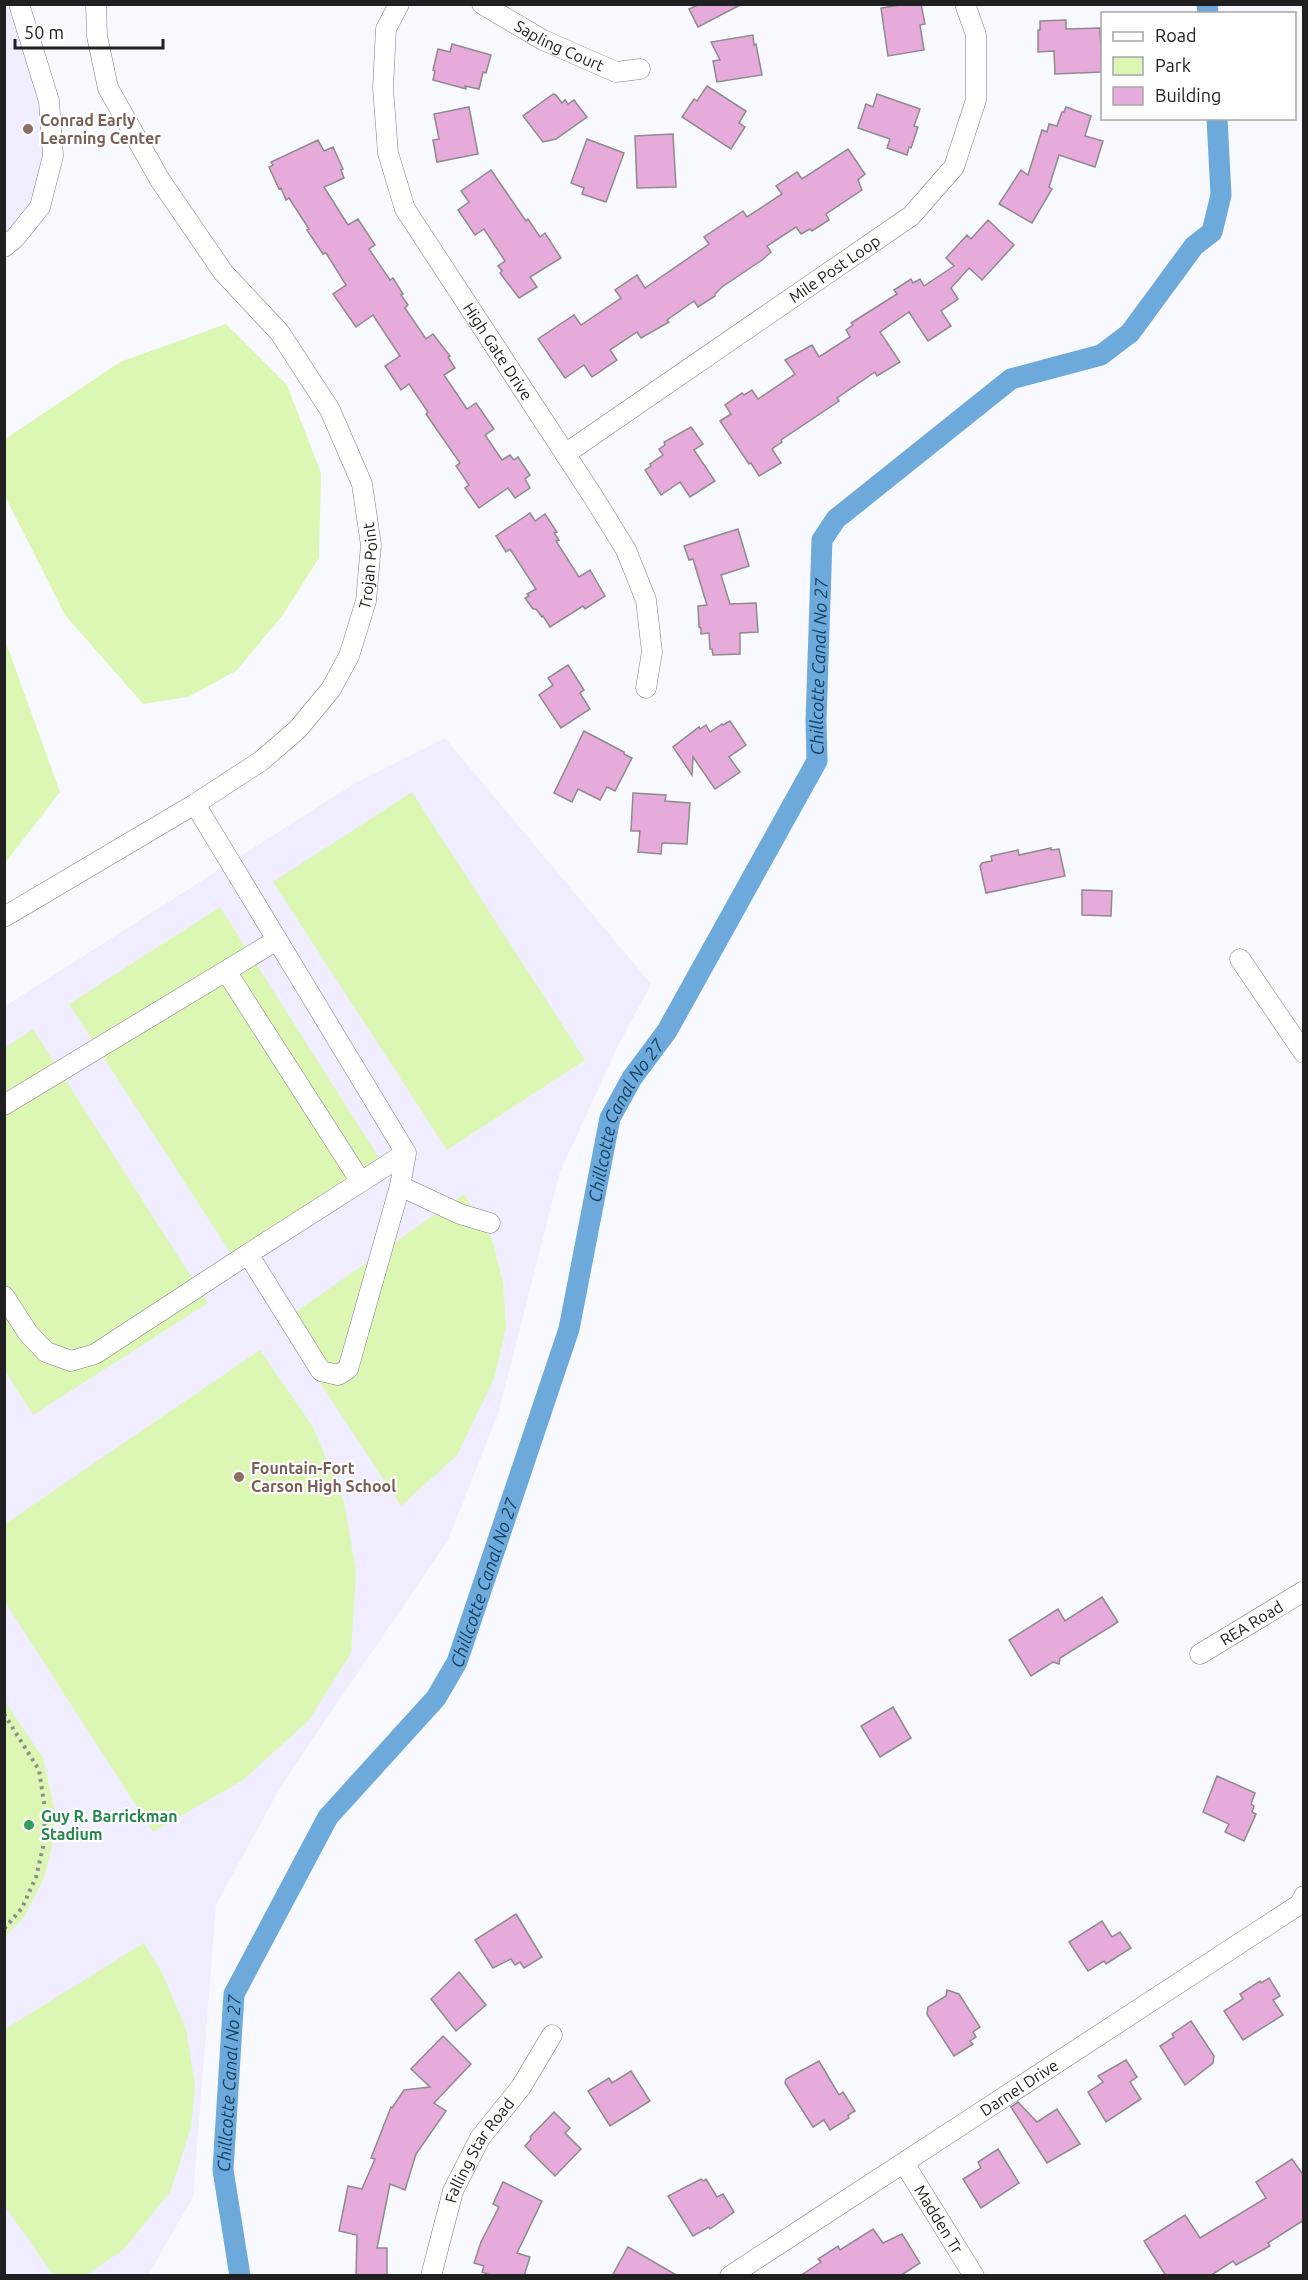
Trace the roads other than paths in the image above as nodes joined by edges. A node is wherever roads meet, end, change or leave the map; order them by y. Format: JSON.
{"nodes":[{"id":1,"x":19,"y":4,"type":"edge"},
{"id":2,"x":96,"y":4,"type":"edge"},
{"id":3,"x":399,"y":4,"type":"edge"},
{"id":4,"x":482,"y":4,"type":"edge"},
{"id":5,"x":965,"y":4,"type":"edge"},
{"id":6,"x":640,"y":69,"type":"dead end"},
{"id":7,"x":4,"y":247,"type":"edge"},
{"id":8,"x":565,"y":454,"type":"junction"},
{"id":9,"x":646,"y":688,"type":"dead end"},
{"id":10,"x":195,"y":804,"type":"junction"},
{"id":11,"x":4,"y":917,"type":"edge"},
{"id":12,"x":277,"y":940,"type":"junction"},
{"id":13,"x":1240,"y":958,"type":"dead end"},
{"id":14,"x":226,"y":971,"type":"junction"},
{"id":15,"x":1304,"y":1053,"type":"edge"},
{"id":16,"x":4,"y":1105,"type":"edge"},
{"id":17,"x":406,"y":1153,"type":"junction"},
{"id":18,"x":361,"y":1182,"type":"junction"},
{"id":19,"x":400,"y":1186,"type":"junction"},
{"id":20,"x":490,"y":1223,"type":"dead end"},
{"id":21,"x":248,"y":1254,"type":"junction"},
{"id":22,"x":4,"y":1296,"type":"edge"},
{"id":23,"x":1304,"y":1591,"type":"edge"},
{"id":24,"x":1200,"y":1654,"type":"dead end"},
{"id":25,"x":1304,"y":1896,"type":"edge"},
{"id":26,"x":552,"y":2035,"type":"dead end"},
{"id":27,"x":904,"y":2163,"type":"junction"},
{"id":28,"x":431,"y":2276,"type":"edge"},
{"id":29,"x":730,"y":2276,"type":"edge"},
{"id":30,"x":974,"y":2276,"type":"edge"}],
"edges":[{"from":1,"to":7,"type":"street"},
{"from":2,"to":10,"type":"street","name":"Trojan Point"},
{"from":3,"to":8,"type":"street","name":"High Gate Drive"},
{"from":4,"to":6,"type":"street","name":"Sapling Court"},
{"from":5,"to":8,"type":"street","name":"Mile Post Loop"},
{"from":8,"to":9,"type":"street","name":"High Gate Drive"},
{"from":10,"to":11,"type":"street","name":"Trojan Point"},
{"from":10,"to":12,"type":"street"},
{"from":12,"to":14,"type":"street"},
{"from":12,"to":17,"type":"street"},
{"from":13,"to":15,"type":"street"},
{"from":14,"to":16,"type":"street"},
{"from":14,"to":18,"type":"street"},
{"from":17,"to":18,"type":"street"},
{"from":17,"to":19,"type":"street"},
{"from":18,"to":21,"type":"street"},
{"from":19,"to":20,"type":"street"},
{"from":19,"to":21,"type":"street"},
{"from":21,"to":22,"type":"street"},
{"from":23,"to":24,"type":"street","name":"REA Road"},
{"from":25,"to":27,"type":"street","name":"Darnel Drive"},
{"from":26,"to":28,"type":"street","name":"Falling Star Road"},
{"from":27,"to":29,"type":"street","name":"Darnel Drive"},
{"from":27,"to":30,"type":"street","name":"Madden Tr"}]}
